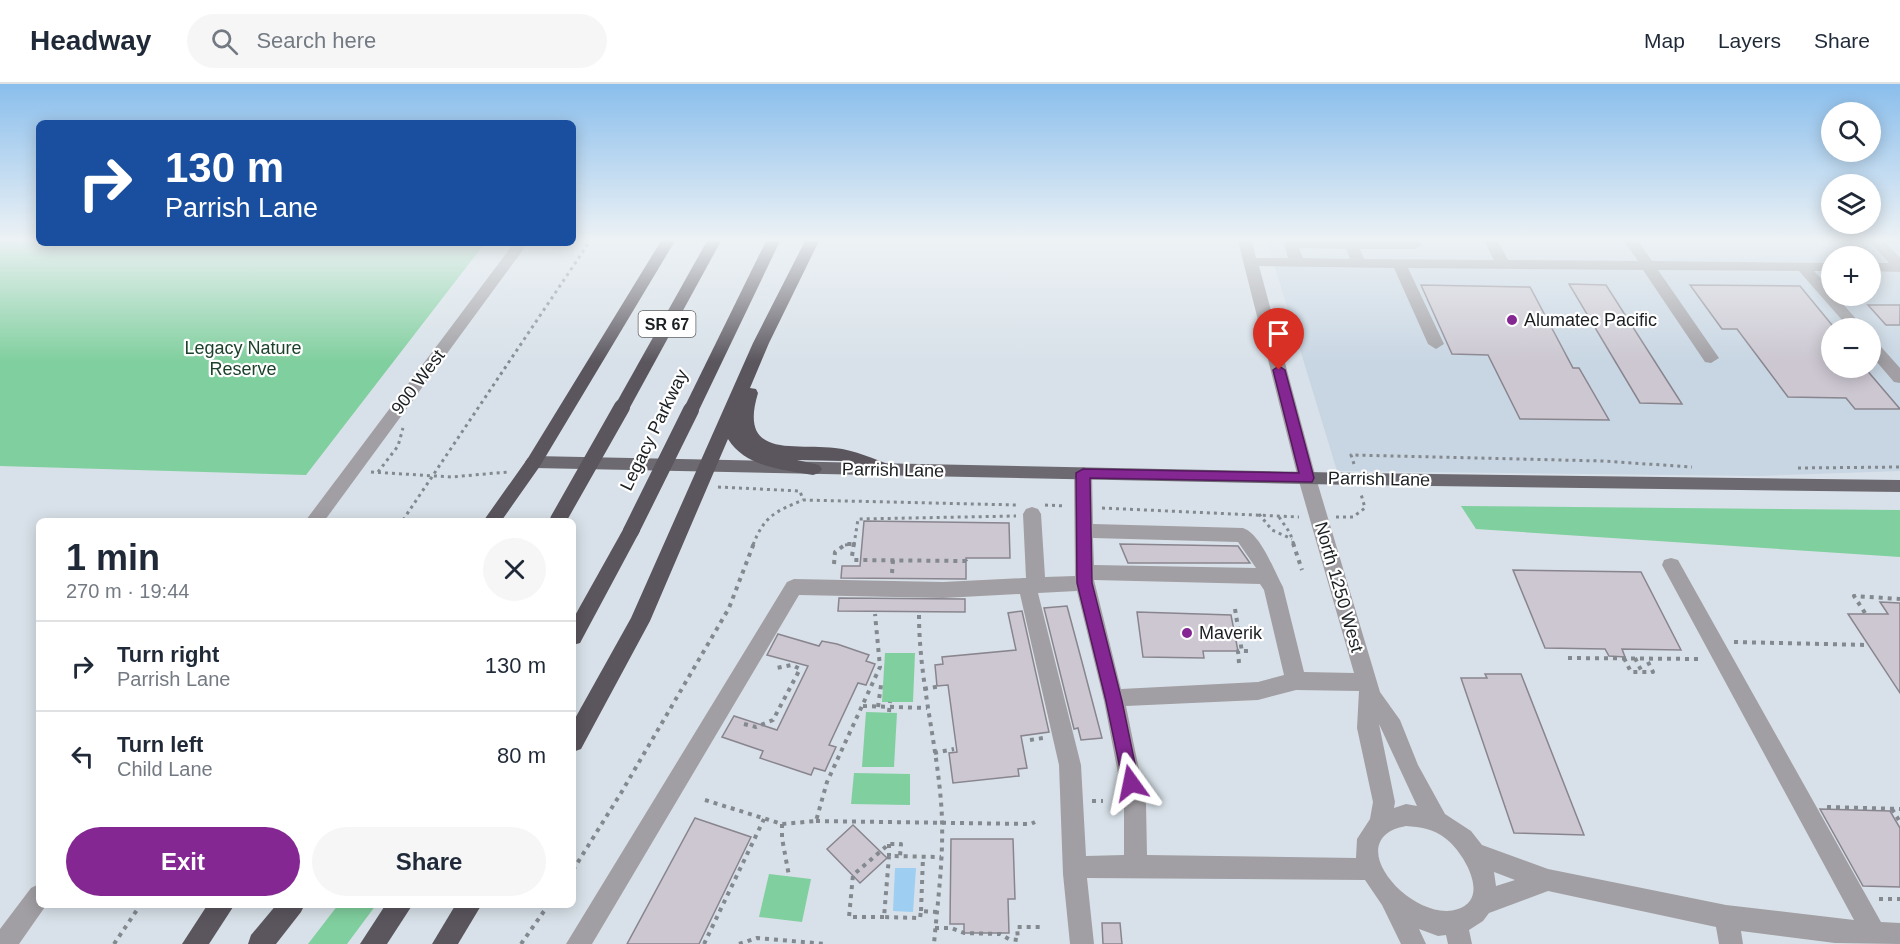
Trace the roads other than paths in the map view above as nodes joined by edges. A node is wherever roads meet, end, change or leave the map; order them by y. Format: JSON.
{"nodes":[{"id":1,"x":493,"y":281,"type":"edge"},
{"id":2,"x":644,"y":281,"type":"edge"},
{"id":3,"x":692,"y":281,"type":"edge"},
{"id":4,"x":754,"y":281,"type":"edge"},
{"id":5,"x":794,"y":281,"type":"edge"},
{"id":6,"x":795,"y":281,"type":"edge"},
{"id":7,"x":1256,"y":281,"type":"edge"},
{"id":8,"x":1407,"y":281,"type":"edge"},
{"id":9,"x":1659,"y":281,"type":"edge"},
{"id":10,"x":1815,"y":281,"type":"edge"},
{"id":11,"x":1848,"y":318,"type":"edge"},
{"id":12,"x":1436,"y":344,"type":"dead end"},
{"id":13,"x":1881,"y":356,"type":"edge"},
{"id":14,"x":1711,"y":358,"type":"dead end"},
{"id":15,"x":1900,"y":378,"type":"edge"},
{"id":16,"x":728,"y":418,"type":"junction"},
{"id":17,"x":534,"y":462,"type":"junction"},
{"id":18,"x":708,"y":467,"type":"junction"},
{"id":19,"x":813,"y":469,"type":"junction"},
{"id":20,"x":887,"y":470,"type":"junction"},
{"id":21,"x":1083,"y":473,"type":"junction"},
{"id":22,"x":1307,"y":478,"type":"junction"},
{"id":23,"x":1900,"y":486,"type":"edge"},
{"id":24,"x":1026,"y":514,"type":"road end"},
{"id":25,"x":316,"y":518,"type":"edge"},
{"id":26,"x":494,"y":518,"type":"edge"},
{"id":27,"x":559,"y":518,"type":"edge"},
{"id":28,"x":1084,"y":531,"type":"junction"},
{"id":29,"x":1671,"y":566,"type":"dead end"},
{"id":30,"x":1084,"y":577,"type":"junction"},
{"id":31,"x":1266,"y":578,"type":"junction"},
{"id":32,"x":1032,"y":585,"type":"junction"},
{"id":33,"x":576,"y":632,"type":"edge"},
{"id":34,"x":1296,"y":681,"type":"junction"},
{"id":35,"x":1369,"y":689,"type":"junction"},
{"id":36,"x":1113,"y":698,"type":"junction"},
{"id":37,"x":576,"y":737,"type":"edge"},
{"id":38,"x":1437,"y":821,"type":"junction"},
{"id":39,"x":1381,"y":823,"type":"junction"},
{"id":40,"x":1475,"y":854,"type":"junction"},
{"id":41,"x":1136,"y":866,"type":"junction"},
{"id":42,"x":1075,"y":867,"type":"junction"},
{"id":43,"x":1368,"y":869,"type":"junction"},
{"id":44,"x":1548,"y":880,"type":"junction"},
{"id":45,"x":36,"y":900,"type":"edge"},
{"id":46,"x":1482,"y":903,"type":"junction"},
{"id":47,"x":1393,"y":906,"type":"junction"},
{"id":48,"x":220,"y":908,"type":"edge"},
{"id":49,"x":290,"y":908,"type":"edge"},
{"id":50,"x":398,"y":908,"type":"edge"},
{"id":51,"x":467,"y":908,"type":"edge"},
{"id":52,"x":1726,"y":917,"type":"junction"},
{"id":53,"x":1874,"y":933,"type":"junction"},
{"id":54,"x":1458,"y":934,"type":"edge"},
{"id":55,"x":1900,"y":935,"type":"edge"},
{"id":56,"x":4,"y":944,"type":"edge"},
{"id":57,"x":194,"y":944,"type":"edge"},
{"id":58,"x":260,"y":944,"type":"edge"},
{"id":59,"x":372,"y":944,"type":"edge"},
{"id":60,"x":444,"y":944,"type":"edge"},
{"id":61,"x":578,"y":944,"type":"edge"},
{"id":62,"x":1082,"y":944,"type":"edge"},
{"id":63,"x":1413,"y":944,"type":"edge"},
{"id":64,"x":1731,"y":944,"type":"edge"}],
"edges":[{"from":1,"to":25,"type":"street","name":"900 West"},
{"from":2,"to":17,"type":"highway"},
{"from":3,"to":27,"type":"highway","name":"Legacy Parkway","number":"SR 67","bridge":true},
{"from":4,"to":33,"type":"highway","name":"Legacy Parkway","bridge":true},
{"from":5,"to":16,"type":"highway"},
{"from":6,"to":20,"type":"highway"},
{"from":7,"to":22,"type":"street","name":"North 1250 West"},
{"from":8,"to":12,"type":"street"},
{"from":9,"to":14,"type":"street"},
{"from":10,"to":11,"type":"street"},
{"from":13,"to":15,"type":"street"},
{"from":16,"to":18,"type":"highway"},
{"from":16,"to":19,"type":"highway"},
{"from":17,"to":18,"type":"main road","name":"Parrish Lane"},
{"from":17,"to":26,"type":"highway"},
{"from":18,"to":19,"type":"main road","name":"Parrish Lane"},
{"from":18,"to":37,"type":"highway"},
{"from":19,"to":20,"type":"main road","name":"Parrish Lane"},
{"from":20,"to":21,"type":"main road","name":"Parrish Lane"},
{"from":21,"to":22,"type":"main road","name":"Parrish Lane"},
{"from":21,"to":28,"type":"street"},
{"from":22,"to":23,"type":"main road","name":"Parrish Lane"},
{"from":22,"to":35,"type":"street","name":"North 1250 West"},
{"from":24,"to":32,"type":"street"},
{"from":28,"to":30,"type":"street"},
{"from":28,"to":31,"type":"street"},
{"from":29,"to":53,"type":"street"},
{"from":30,"to":31,"type":"street"},
{"from":30,"to":32,"type":"street"},
{"from":30,"to":36,"type":"street"},
{"from":31,"to":34,"type":"street"},
{"from":32,"to":42,"type":"street"},
{"from":32,"to":61,"type":"street"},
{"from":34,"to":35,"type":"street"},
{"from":34,"to":36,"type":"street"},
{"from":35,"to":38,"type":"street","name":"North 1250 West"},
{"from":35,"to":39,"type":"street","name":"North 1250 West"},
{"from":36,"to":41,"type":"street"},
{"from":38,"to":39,"type":"street"},
{"from":38,"to":40,"type":"street"},
{"from":39,"to":43,"type":"street"},
{"from":40,"to":44,"type":"street"},
{"from":40,"to":46,"type":"street"},
{"from":41,"to":42,"type":"street"},
{"from":41,"to":43,"type":"street"},
{"from":42,"to":62,"type":"street"},
{"from":43,"to":47,"type":"street"},
{"from":44,"to":46,"type":"street"},
{"from":44,"to":52,"type":"street"},
{"from":45,"to":56,"type":"street"},
{"from":46,"to":54,"type":"street"},
{"from":47,"to":54,"type":"street"},
{"from":47,"to":63,"type":"street"},
{"from":48,"to":57,"type":"highway"},
{"from":49,"to":58,"type":"highway"},
{"from":50,"to":59,"type":"highway"},
{"from":51,"to":60,"type":"highway"},
{"from":52,"to":53,"type":"street"},
{"from":52,"to":64,"type":"street"},
{"from":53,"to":55,"type":"street"}]}
